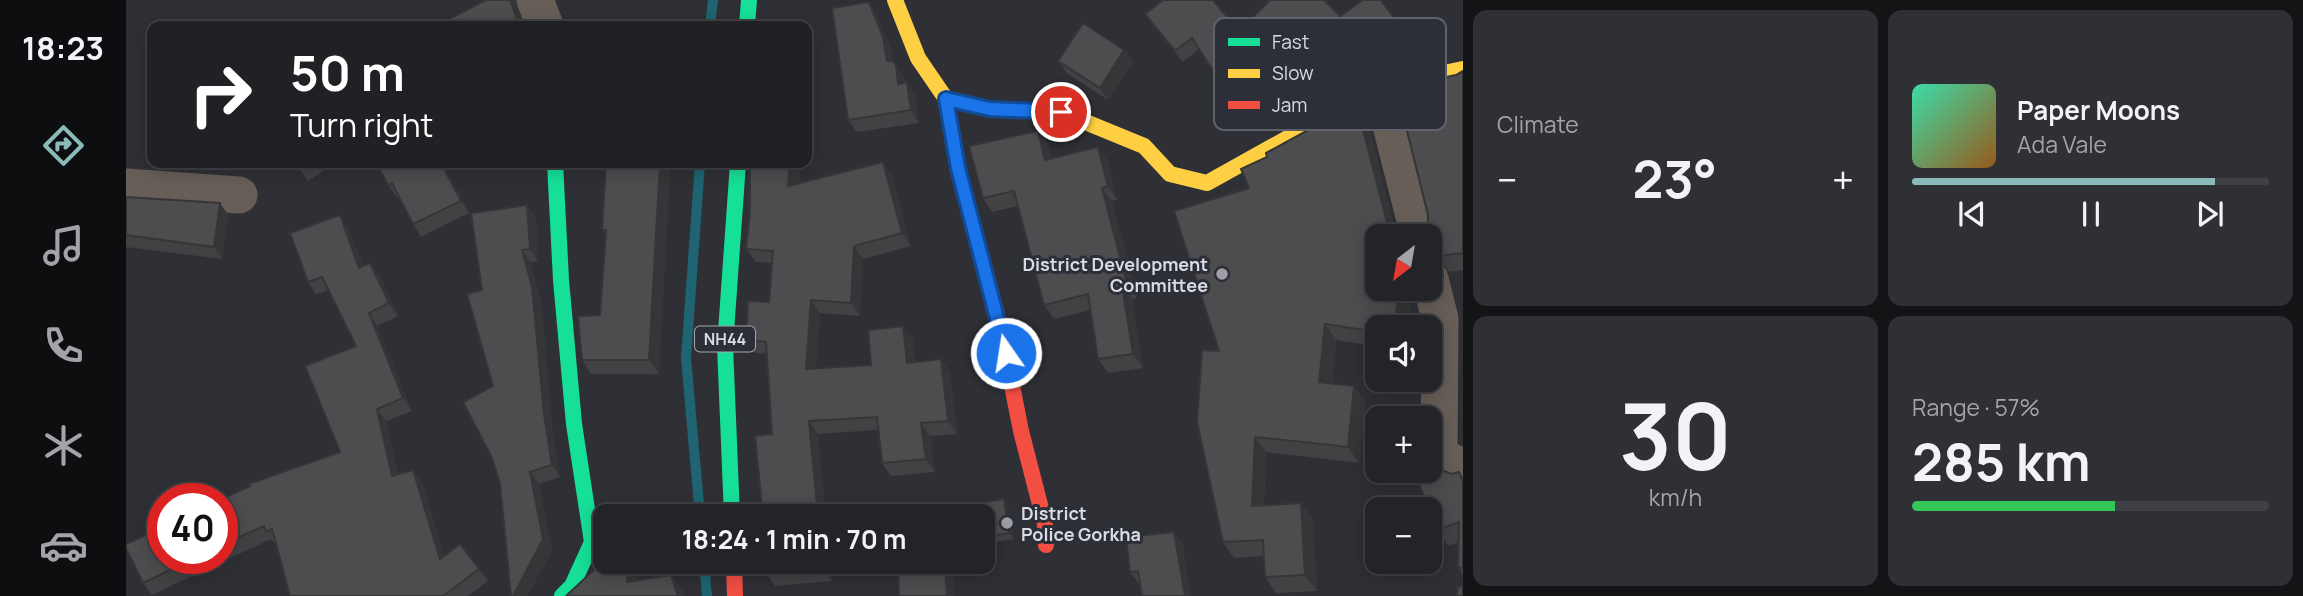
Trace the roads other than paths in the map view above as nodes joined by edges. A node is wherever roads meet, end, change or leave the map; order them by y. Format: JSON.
{"nodes":[{"id":1,"x":535,"y":0,"type":"edge"},
{"id":2,"x":749,"y":0,"type":"edge"},
{"id":3,"x":895,"y":0,"type":"edge"},
{"id":4,"x":543,"y":21,"type":"edge"},
{"id":5,"x":747,"y":21,"type":"edge"},
{"id":6,"x":946,"y":99,"type":"junction"},
{"id":7,"x":1302,"y":130,"type":"edge"},
{"id":8,"x":1392,"y":130,"type":"edge"},
{"id":9,"x":555,"y":168,"type":"edge"},
{"id":10,"x":738,"y":168,"type":"edge"},
{"id":11,"x":126,"y":187,"type":"edge"},
{"id":12,"x":239,"y":195,"type":"dead end"},
{"id":13,"x":1416,"y":224,"type":"edge"},
{"id":14,"x":1436,"y":301,"type":"edge"},
{"id":15,"x":1463,"y":468,"type":"edge"},
{"id":16,"x":732,"y":504,"type":"edge"},
{"id":17,"x":1046,"y":545,"type":"dead end"},
{"id":18,"x":734,"y":574,"type":"edge"},
{"id":19,"x":562,"y":596,"type":"edge"},
{"id":20,"x":735,"y":596,"type":"edge"}],
"edges":[{"from":1,"to":4,"type":"street"},
{"from":2,"to":5,"type":"street"},
{"from":3,"to":6,"type":"street"},
{"from":6,"to":7,"type":"street"},
{"from":6,"to":17,"type":"street"},
{"from":8,"to":13,"type":"street"},
{"from":9,"to":19,"type":"street"},
{"from":10,"to":16,"type":"street","number":"NH44"},
{"from":11,"to":12,"type":"street"},
{"from":14,"to":15,"type":"street"},
{"from":18,"to":20,"type":"street"}]}
